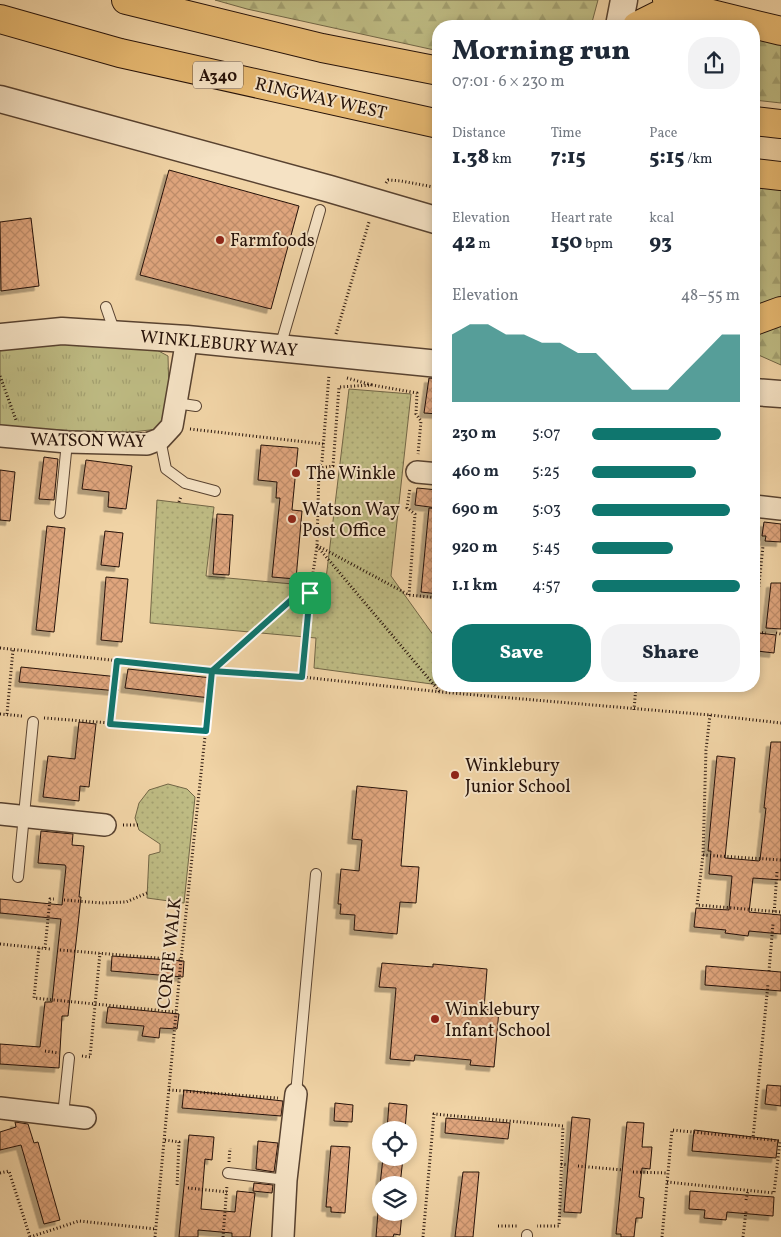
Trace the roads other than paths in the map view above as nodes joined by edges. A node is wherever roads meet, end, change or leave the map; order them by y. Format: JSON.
{"nodes":[{"id":1,"x":126,"y":0,"type":"edge"},
{"id":2,"x":624,"y":0,"type":"edge"},
{"id":3,"x":675,"y":4,"type":"edge"},
{"id":4,"x":0,"y":19,"type":"edge"},
{"id":5,"x":620,"y":20,"type":"edge"},
{"id":6,"x":649,"y":20,"type":"edge"},
{"id":7,"x":738,"y":20,"type":"edge"},
{"id":8,"x":760,"y":26,"type":"edge"},
{"id":9,"x":781,"y":31,"type":"edge"},
{"id":10,"x":432,"y":70,"type":"edge"},
{"id":11,"x":0,"y":98,"type":"edge"},
{"id":12,"x":432,"y":122,"type":"edge"},
{"id":13,"x":760,"y":122,"type":"edge"},
{"id":14,"x":781,"y":124,"type":"edge"},
{"id":15,"x":760,"y":174,"type":"edge"},
{"id":16,"x":781,"y":176,"type":"edge"},
{"id":17,"x":320,"y":210,"type":"dead end"},
{"id":18,"x":432,"y":220,"type":"edge"},
{"id":19,"x":106,"y":307,"type":"dead end"},
{"id":20,"x":781,"y":311,"type":"edge"},
{"id":21,"x":760,"y":319,"type":"edge"},
{"id":22,"x":116,"y":334,"type":"junction"},
{"id":23,"x":0,"y":337,"type":"edge"},
{"id":24,"x":187,"y":339,"type":"junction"},
{"id":25,"x":280,"y":348,"type":"junction"},
{"id":26,"x":432,"y":363,"type":"edge"},
{"id":27,"x":760,"y":392,"type":"edge"},
{"id":28,"x":781,"y":394,"type":"edge"},
{"id":29,"x":166,"y":433,"type":"junction"},
{"id":30,"x":0,"y":436,"type":"edge"},
{"id":31,"x":67,"y":442,"type":"junction"},
{"id":32,"x":417,"y":469,"type":"road end"},
{"id":33,"x":432,"y":472,"type":"edge"},
{"id":34,"x":215,"y":491,"type":"dead end"},
{"id":35,"x":760,"y":507,"type":"edge"},
{"id":36,"x":781,"y":509,"type":"edge"},
{"id":37,"x":60,"y":513,"type":"dead end"},
{"id":38,"x":28,"y":719,"type":"road end"},
{"id":39,"x":0,"y":814,"type":"edge"},
{"id":40,"x":23,"y":817,"type":"junction"},
{"id":41,"x":105,"y":825,"type":"dead end"},
{"id":42,"x":316,"y":874,"type":"dead end"},
{"id":43,"x":18,"y":877,"type":"dead end"},
{"id":44,"x":68,"y":1055,"type":"road end"},
{"id":45,"x":286,"y":1096,"type":"joint"},
{"id":46,"x":0,"y":1108,"type":"edge"},
{"id":47,"x":63,"y":1115,"type":"junction"},
{"id":48,"x":86,"y":1118,"type":"dead end"},
{"id":49,"x":228,"y":1173,"type":"road end"},
{"id":50,"x":286,"y":1180,"type":"junction"},
{"id":51,"x":283,"y":1237,"type":"edge"}],
"edges":[{"from":1,"to":10,"type":"main road"},
{"from":2,"to":5,"type":"street"},
{"from":3,"to":6,"type":"main road"},
{"from":3,"to":7,"type":"main road"},
{"from":4,"to":12,"type":"main road","name":"RINGWAY WEST","number":"A340"},
{"from":8,"to":9,"type":"main road"},
{"from":11,"to":18,"type":"street"},
{"from":13,"to":14,"type":"main road"},
{"from":15,"to":16,"type":"main road"},
{"from":17,"to":25,"type":"lane"},
{"from":19,"to":22,"type":"lane"},
{"from":20,"to":21,"type":"main road"},
{"from":22,"to":23,"type":"street","name":"WINKLEBURY WAY"},
{"from":22,"to":24,"type":"street","name":"WINKLEBURY WAY"},
{"from":24,"to":25,"type":"street","name":"WINKLEBURY WAY"},
{"from":24,"to":29,"type":"street","name":"WATSON WAY"},
{"from":25,"to":26,"type":"street","name":"WINKLEBURY WAY"},
{"from":27,"to":28,"type":"street"},
{"from":29,"to":31,"type":"street","name":"WATSON WAY"},
{"from":29,"to":34,"type":"lane"},
{"from":30,"to":31,"type":"street","name":"WATSON WAY"},
{"from":31,"to":37,"type":"lane"},
{"from":32,"to":33,"type":"street"},
{"from":35,"to":36,"type":"street"},
{"from":38,"to":40,"type":"lane"},
{"from":39,"to":40,"type":"street"},
{"from":40,"to":41,"type":"street"},
{"from":40,"to":43,"type":"lane"},
{"from":42,"to":45,"type":"lane"},
{"from":44,"to":47,"type":"lane"},
{"from":45,"to":50,"type":"street"},
{"from":46,"to":47,"type":"street"},
{"from":47,"to":48,"type":"street"},
{"from":49,"to":50,"type":"lane"},
{"from":50,"to":51,"type":"street"}]}
